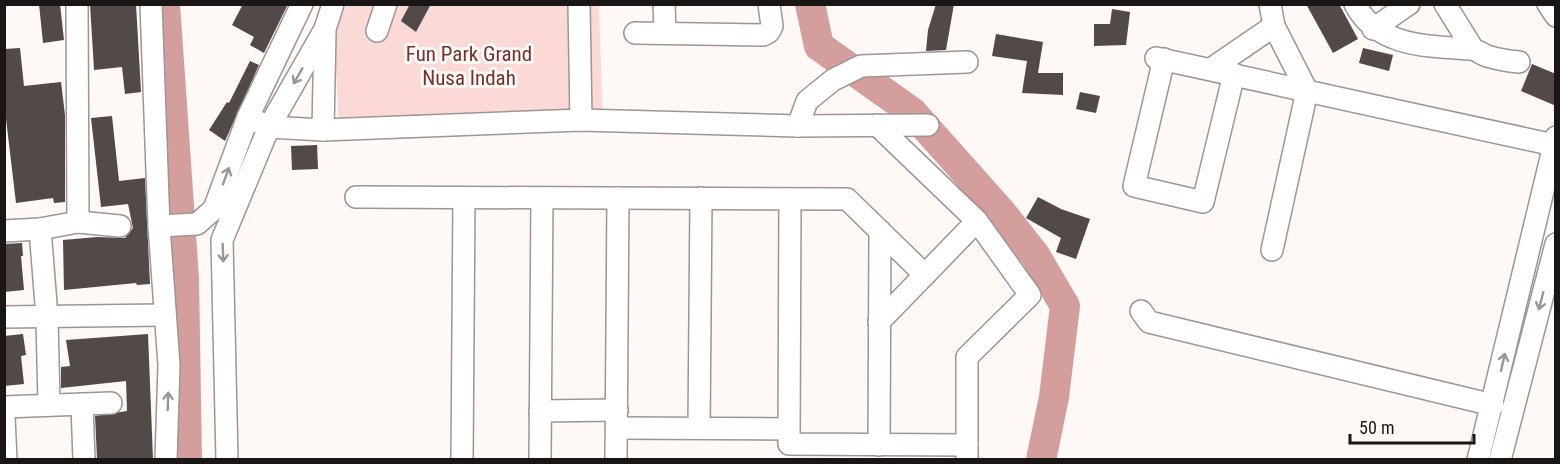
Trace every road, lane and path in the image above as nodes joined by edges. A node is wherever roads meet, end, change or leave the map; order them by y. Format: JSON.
{"nodes":[{"id":1,"x":77,"y":4,"type":"edge"},
{"id":2,"x":151,"y":4,"type":"edge"},
{"id":3,"x":302,"y":4,"type":"edge"},
{"id":4,"x":333,"y":4,"type":"edge"},
{"id":5,"x":386,"y":4,"type":"edge"},
{"id":6,"x":579,"y":4,"type":"edge"},
{"id":7,"x":664,"y":4,"type":"edge"},
{"id":8,"x":769,"y":4,"type":"edge"},
{"id":9,"x":1270,"y":4,"type":"edge"},
{"id":10,"x":1355,"y":4,"type":"edge"},
{"id":11,"x":1408,"y":4,"type":"edge"},
{"id":12,"x":1445,"y":4,"type":"edge"},
{"id":13,"x":1548,"y":4,"type":"edge"},
{"id":14,"x":1556,"y":16,"type":"edge"},
{"id":15,"x":1274,"y":26,"type":"junction"},
{"id":16,"x":325,"y":29,"type":"junction"},
{"id":17,"x":1373,"y":29,"type":"junction"},
{"id":18,"x":377,"y":31,"type":"dead end"},
{"id":19,"x":664,"y":32,"type":"junction"},
{"id":20,"x":635,"y":33,"type":"dead end"},
{"id":21,"x":1473,"y":49,"type":"junction"},
{"id":22,"x":968,"y":62,"type":"dead end"},
{"id":23,"x":1519,"y":62,"type":"dead end"},
{"id":24,"x":1211,"y":69,"type":"junction"},
{"id":25,"x":1234,"y":74,"type":"junction"},
{"id":26,"x":1306,"y":91,"type":"junction"},
{"id":27,"x":248,"y":117,"type":"junction"},
{"id":28,"x":581,"y":120,"type":"junction"},
{"id":29,"x":877,"y":125,"type":"junction"},
{"id":30,"x":919,"y":125,"type":"dead end"},
{"id":31,"x":798,"y":126,"type":"junction"},
{"id":32,"x":269,"y":127,"type":"junction"},
{"id":33,"x":323,"y":130,"type":"junction"},
{"id":34,"x":1555,"y":141,"type":"edge"},
{"id":35,"x":356,"y":197,"type":"dead end"},
{"id":36,"x":464,"y":198,"type":"junction"},
{"id":37,"x":542,"y":198,"type":"junction"},
{"id":38,"x":618,"y":198,"type":"junction"},
{"id":39,"x":701,"y":198,"type":"junction"},
{"id":40,"x":790,"y":199,"type":"junction"},
{"id":41,"x":222,"y":212,"type":"junction"},
{"id":42,"x":977,"y":221,"type":"junction"},
{"id":43,"x":78,"y":222,"type":"junction"},
{"id":44,"x":120,"y":226,"type":"dead end"},
{"id":45,"x":163,"y":226,"type":"junction"},
{"id":46,"x":40,"y":229,"type":"junction"},
{"id":47,"x":4,"y":231,"type":"edge"},
{"id":48,"x":880,"y":231,"type":"junction"},
{"id":49,"x":1556,"y":244,"type":"edge"},
{"id":50,"x":1272,"y":250,"type":"dead end"},
{"id":51,"x":925,"y":275,"type":"junction"},
{"id":52,"x":1141,"y":312,"type":"dead end"},
{"id":53,"x":165,"y":315,"type":"junction"},
{"id":54,"x":47,"y":317,"type":"junction"},
{"id":55,"x":4,"y":318,"type":"edge"},
{"id":56,"x":879,"y":322,"type":"junction"},
{"id":57,"x":111,"y":403,"type":"dead end"},
{"id":58,"x":82,"y":404,"type":"junction"},
{"id":59,"x":49,"y":405,"type":"junction"},
{"id":60,"x":1493,"y":405,"type":"junction"},
{"id":61,"x":4,"y":407,"type":"edge"},
{"id":62,"x":540,"y":411,"type":"junction"},
{"id":63,"x":4,"y":417,"type":"edge"},
{"id":64,"x":617,"y":419,"type":"junction"},
{"id":65,"x":699,"y":428,"type":"junction"},
{"id":66,"x":789,"y":429,"type":"junction"},
{"id":67,"x":879,"y":445,"type":"junction"},
{"id":68,"x":967,"y":452,"type":"edge"},
{"id":69,"x":6,"y":459,"type":"edge"},
{"id":70,"x":84,"y":459,"type":"edge"},
{"id":71,"x":166,"y":459,"type":"edge"},
{"id":72,"x":227,"y":459,"type":"edge"},
{"id":73,"x":462,"y":459,"type":"edge"},
{"id":74,"x":540,"y":459,"type":"edge"},
{"id":75,"x":616,"y":459,"type":"edge"},
{"id":76,"x":1478,"y":459,"type":"edge"},
{"id":77,"x":1500,"y":459,"type":"edge"}],
"edges":[{"from":1,"to":43,"type":"street"},
{"from":2,"to":45,"type":"street"},
{"from":3,"to":27,"type":"street"},
{"from":4,"to":16,"type":"street"},
{"from":5,"to":18,"type":"street"},
{"from":6,"to":28,"type":"street"},
{"from":7,"to":19,"type":"street"},
{"from":8,"to":19,"type":"street"},
{"from":9,"to":15,"type":"street"},
{"from":10,"to":17,"type":"street"},
{"from":11,"to":17,"type":"street"},
{"from":12,"to":21,"type":"street"},
{"from":13,"to":14,"type":"street"},
{"from":15,"to":24,"type":"street"},
{"from":15,"to":26,"type":"street"},
{"from":16,"to":32,"type":"street","one_way":true},
{"from":16,"to":33,"type":"street"},
{"from":17,"to":21,"type":"street"},
{"from":19,"to":20,"type":"street"},
{"from":21,"to":23,"type":"street"},
{"from":22,"to":31,"type":"street"},
{"from":24,"to":25,"type":"street"},
{"from":24,"to":25,"type":"street"},
{"from":25,"to":26,"type":"street"},
{"from":26,"to":34,"type":"street"},
{"from":26,"to":50,"type":"street"},
{"from":27,"to":32,"type":"street"},
{"from":41,"to":27,"type":"street","one_way":true},
{"from":28,"to":31,"type":"street"},
{"from":28,"to":33,"type":"street"},
{"from":29,"to":30,"type":"street"},
{"from":29,"to":31,"type":"street"},
{"from":29,"to":42,"type":"street"},
{"from":32,"to":33,"type":"street"},
{"from":32,"to":41,"type":"street"},
{"from":60,"to":34,"type":"street","one_way":true},
{"from":35,"to":36,"type":"street"},
{"from":36,"to":37,"type":"street"},
{"from":36,"to":73,"type":"street"},
{"from":37,"to":38,"type":"street"},
{"from":37,"to":62,"type":"street"},
{"from":38,"to":39,"type":"street"},
{"from":38,"to":64,"type":"street"},
{"from":39,"to":40,"type":"street"},
{"from":39,"to":65,"type":"street"},
{"from":40,"to":48,"type":"street"},
{"from":40,"to":66,"type":"street"},
{"from":41,"to":45,"type":"street"},
{"from":41,"to":72,"type":"street","one_way":true},
{"from":42,"to":51,"type":"street"},
{"from":42,"to":68,"type":"street"},
{"from":43,"to":44,"type":"street"},
{"from":43,"to":46,"type":"street"},
{"from":45,"to":53,"type":"street"},
{"from":46,"to":47,"type":"street"},
{"from":46,"to":54,"type":"street"},
{"from":48,"to":51,"type":"street"},
{"from":48,"to":56,"type":"street"},
{"from":49,"to":77,"type":"street","one_way":true},
{"from":51,"to":56,"type":"street"},
{"from":52,"to":60,"type":"street"},
{"from":53,"to":54,"type":"street"},
{"from":71,"to":53,"type":"street","one_way":true},
{"from":54,"to":55,"type":"street"},
{"from":54,"to":59,"type":"street"},
{"from":56,"to":67,"type":"street"},
{"from":57,"to":58,"type":"street"},
{"from":58,"to":59,"type":"street"},
{"from":58,"to":70,"type":"street"},
{"from":59,"to":61,"type":"street"},
{"from":60,"to":76,"type":"street"},
{"from":62,"to":64,"type":"street"},
{"from":62,"to":74,"type":"street"},
{"from":63,"to":69,"type":"street"},
{"from":64,"to":65,"type":"street"},
{"from":64,"to":75,"type":"street"},
{"from":65,"to":66,"type":"street"},
{"from":66,"to":67,"type":"street"},
{"from":67,"to":68,"type":"street"}]}
